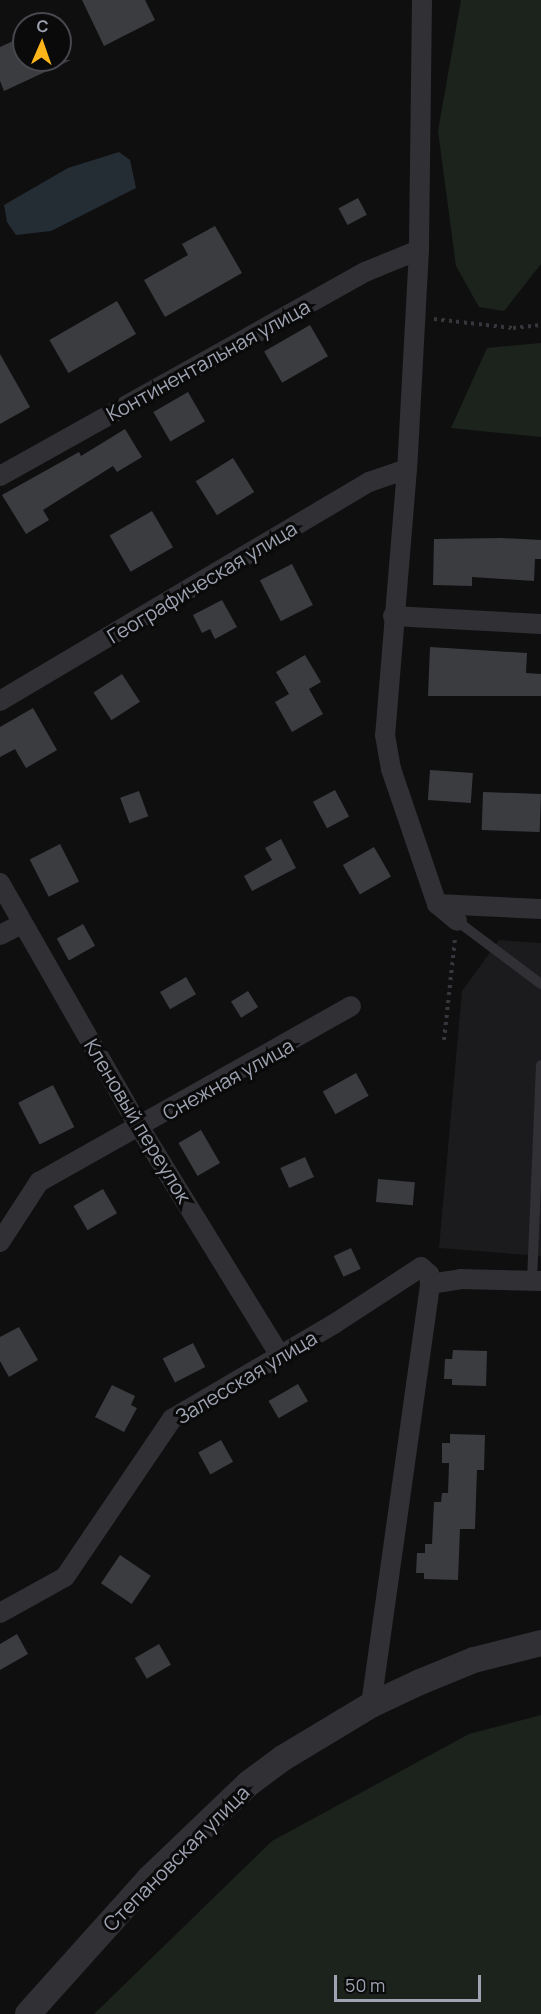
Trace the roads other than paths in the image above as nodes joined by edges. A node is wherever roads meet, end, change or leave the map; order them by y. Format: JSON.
{"nodes":[{"id":1,"x":422,"y":0,"type":"edge"},
{"id":2,"x":419,"y":250,"type":"junction"},
{"id":3,"x":407,"y":469,"type":"junction"},
{"id":4,"x":0,"y":476,"type":"edge"},
{"id":5,"x":393,"y":616,"type":"junction"},
{"id":6,"x":541,"y":624,"type":"edge"},
{"id":7,"x":0,"y":701,"type":"edge"},
{"id":8,"x":0,"y":883,"type":"edge"},
{"id":9,"x":437,"y":904,"type":"junction"},
{"id":10,"x":541,"y":909,"type":"edge"},
{"id":11,"x":457,"y":921,"type":"joint"},
{"id":12,"x":22,"y":924,"type":"junction"},
{"id":13,"x":0,"y":935,"type":"edge"},
{"id":14,"x":541,"y":984,"type":"edge"},
{"id":15,"x":351,"y":1006,"type":"dead end"},
{"id":16,"x":541,"y":1065,"type":"edge"},
{"id":17,"x":539,"y":1105,"type":"edge"},
{"id":18,"x":140,"y":1128,"type":"junction"},
{"id":19,"x":537,"y":1208,"type":"edge"},
{"id":20,"x":0,"y":1242,"type":"edge"},
{"id":21,"x":426,"y":1276,"type":"junction"},
{"id":22,"x":536,"y":1281,"type":"edge"},
{"id":23,"x":280,"y":1356,"type":"junction"},
{"id":24,"x":0,"y":1613,"type":"edge"},
{"id":25,"x":541,"y":1643,"type":"edge"},
{"id":26,"x":371,"y":1705,"type":"junction"},
{"id":27,"x":28,"y":2014,"type":"edge"}],
"edges":[{"from":1,"to":2,"type":"street"},
{"from":2,"to":3,"type":"street"},
{"from":2,"to":4,"type":"street","name":"Континентальная улица"},
{"from":3,"to":5,"type":"street"},
{"from":3,"to":7,"type":"street","name":"Географическая улица"},
{"from":5,"to":6,"type":"street"},
{"from":5,"to":9,"type":"street"},
{"from":8,"to":12,"type":"street","name":"Кленовый переулок"},
{"from":9,"to":10,"type":"street"},
{"from":9,"to":11,"type":"street"},
{"from":11,"to":14,"type":"lane"},
{"from":12,"to":13,"type":"street"},
{"from":12,"to":18,"type":"street","name":"Кленовый переулок"},
{"from":15,"to":18,"type":"street","name":"Снежная улица"},
{"from":16,"to":17,"type":"lane"},
{"from":17,"to":19,"type":"lane"},
{"from":18,"to":20,"type":"street","name":"Снежная улица"},
{"from":18,"to":23,"type":"street","name":"Кленовый переулок"},
{"from":19,"to":22,"type":"lane"},
{"from":21,"to":22,"type":"street"},
{"from":21,"to":23,"type":"street","name":"Залесская улица"},
{"from":21,"to":26,"type":"street"},
{"from":23,"to":24,"type":"street","name":"Залесская улица"},
{"from":25,"to":26,"type":"street","name":"Степановская улица"},
{"from":26,"to":27,"type":"street","name":"Степановская улица"}]}
